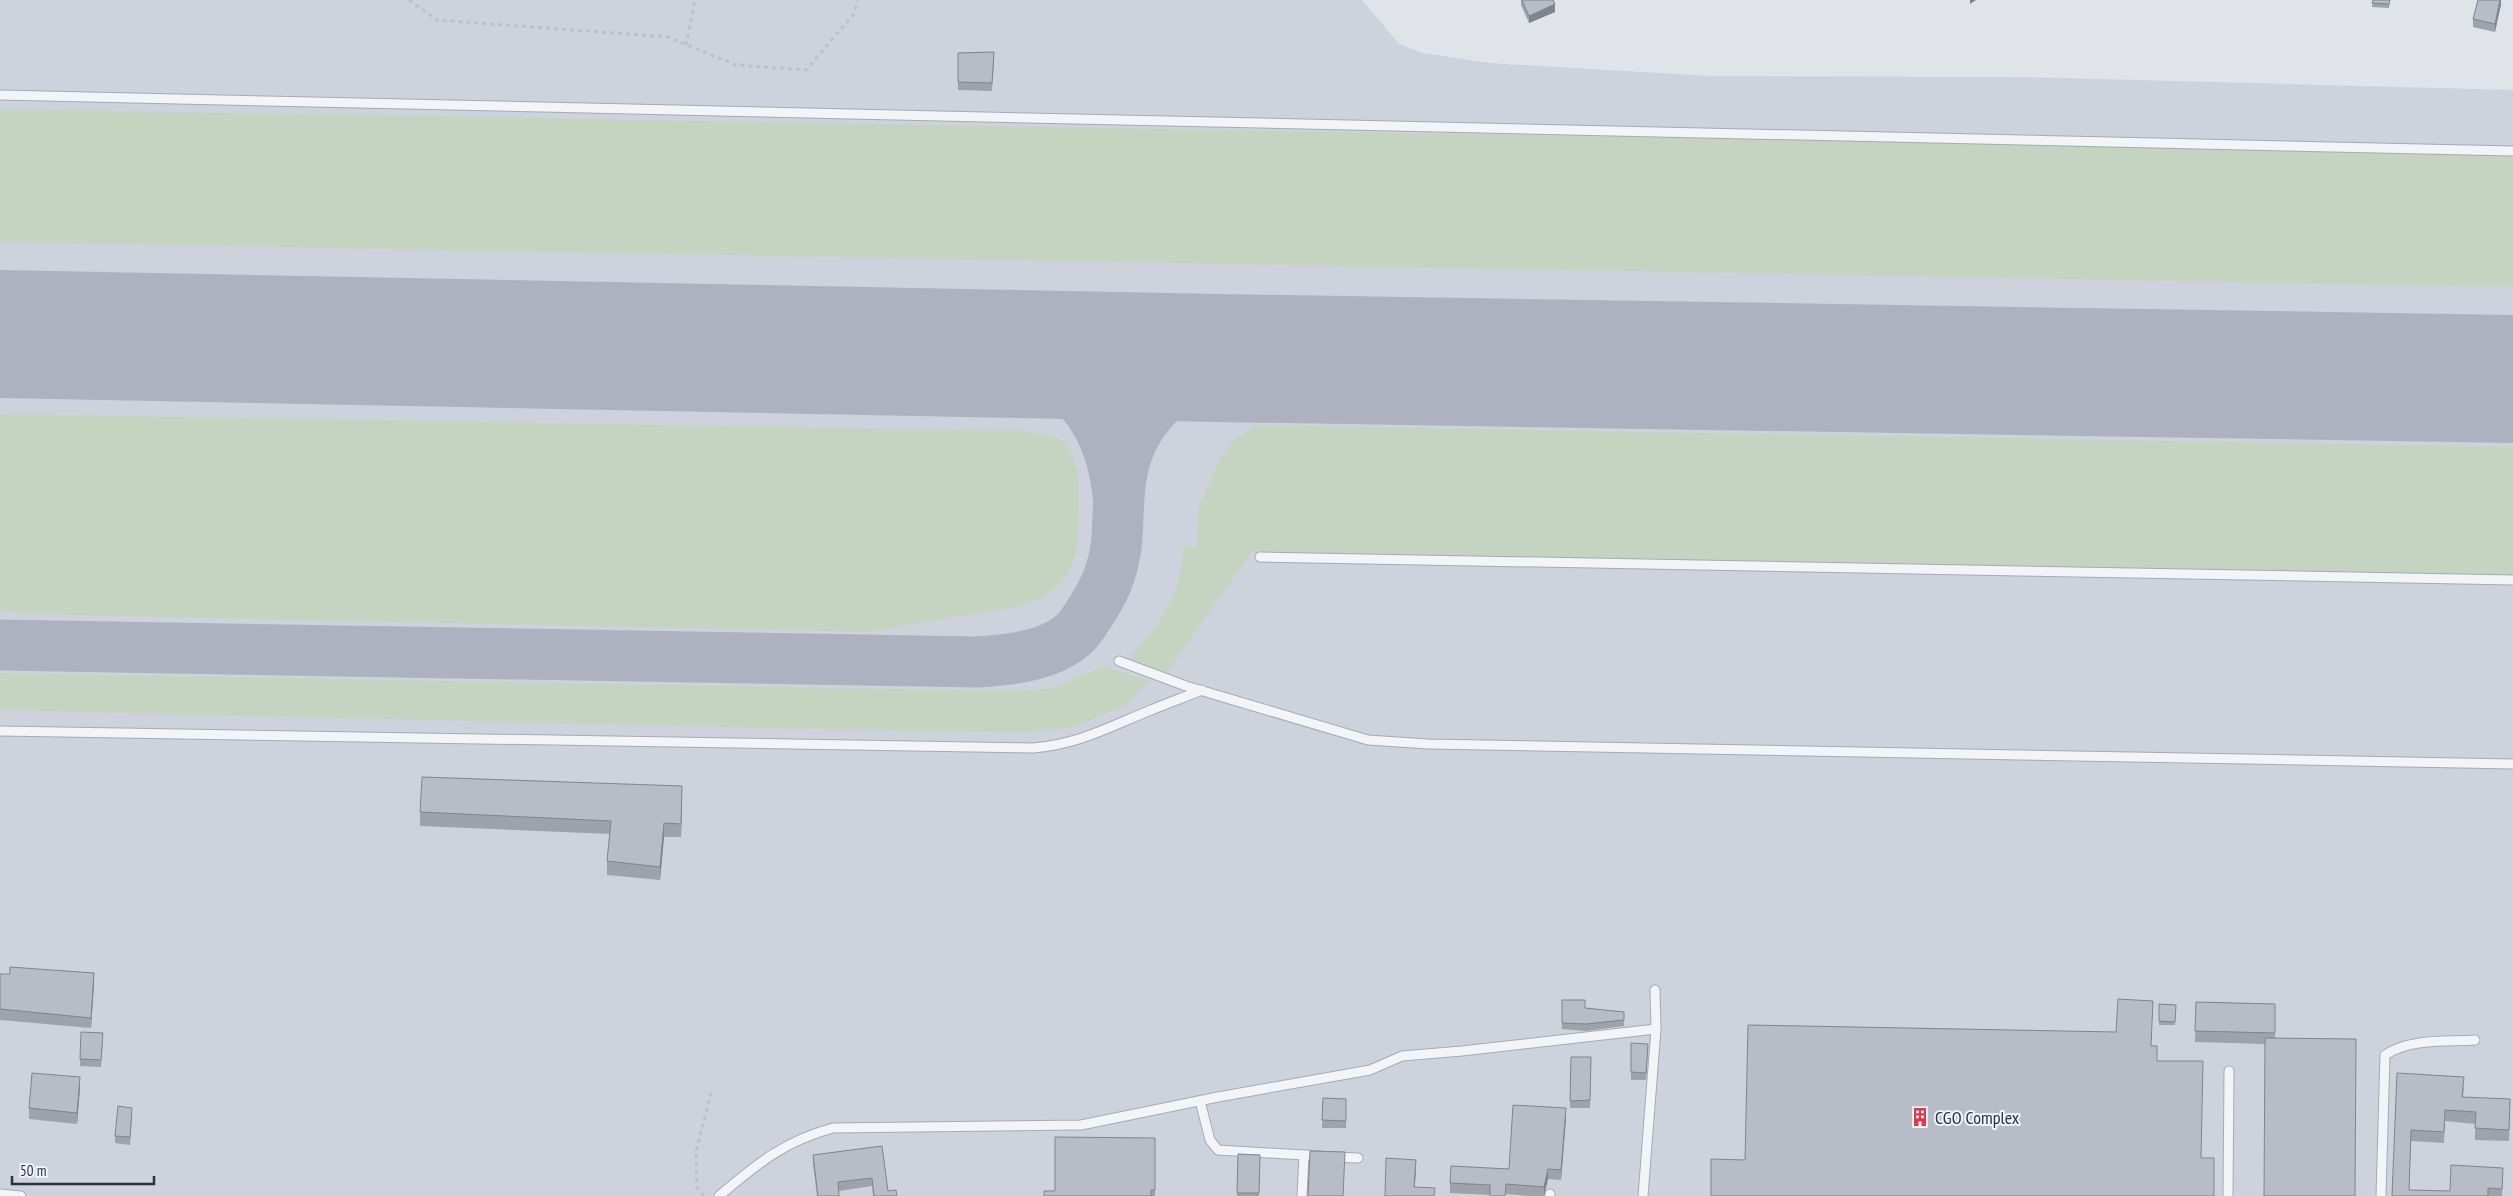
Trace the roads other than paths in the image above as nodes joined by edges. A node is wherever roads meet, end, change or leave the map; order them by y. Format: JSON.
{"nodes":[{"id":1,"x":0,"y":95,"type":"edge"},
{"id":2,"x":2513,"y":151,"type":"edge"},
{"id":3,"x":1260,"y":557,"type":"dead end"},
{"id":4,"x":2513,"y":580,"type":"edge"},
{"id":5,"x":1118,"y":661,"type":"dead end"},
{"id":6,"x":1202,"y":690,"type":"junction"},
{"id":7,"x":0,"y":731,"type":"edge"},
{"id":8,"x":2513,"y":764,"type":"edge"},
{"id":9,"x":1655,"y":990,"type":"dead end"},
{"id":10,"x":1656,"y":1029,"type":"junction"},
{"id":11,"x":2475,"y":1040,"type":"dead end"},
{"id":12,"x":2229,"y":1070,"type":"dead end"},
{"id":13,"x":1200,"y":1101,"type":"junction"},
{"id":14,"x":1304,"y":1156,"type":"junction"},
{"id":15,"x":1358,"y":1158,"type":"dead end"},
{"id":16,"x":0,"y":1194,"type":"edge"},
{"id":17,"x":21,"y":1196,"type":"edge"},
{"id":18,"x":719,"y":1196,"type":"edge"},
{"id":19,"x":1302,"y":1196,"type":"edge"},
{"id":20,"x":1643,"y":1196,"type":"edge"},
{"id":21,"x":2228,"y":1196,"type":"edge"},
{"id":22,"x":2381,"y":1196,"type":"edge"}],
"edges":[{"from":1,"to":2,"type":"lane"},
{"from":3,"to":4,"type":"lane"},
{"from":5,"to":6,"type":"lane"},
{"from":6,"to":7,"type":"lane"},
{"from":6,"to":8,"type":"lane"},
{"from":9,"to":10,"type":"lane"},
{"from":10,"to":13,"type":"lane"},
{"from":10,"to":20,"type":"lane"},
{"from":11,"to":22,"type":"lane"},
{"from":12,"to":21,"type":"lane"},
{"from":13,"to":14,"type":"lane"},
{"from":13,"to":18,"type":"lane"},
{"from":14,"to":15,"type":"lane"},
{"from":14,"to":19,"type":"lane"},
{"from":16,"to":17,"type":"lane"}]}
